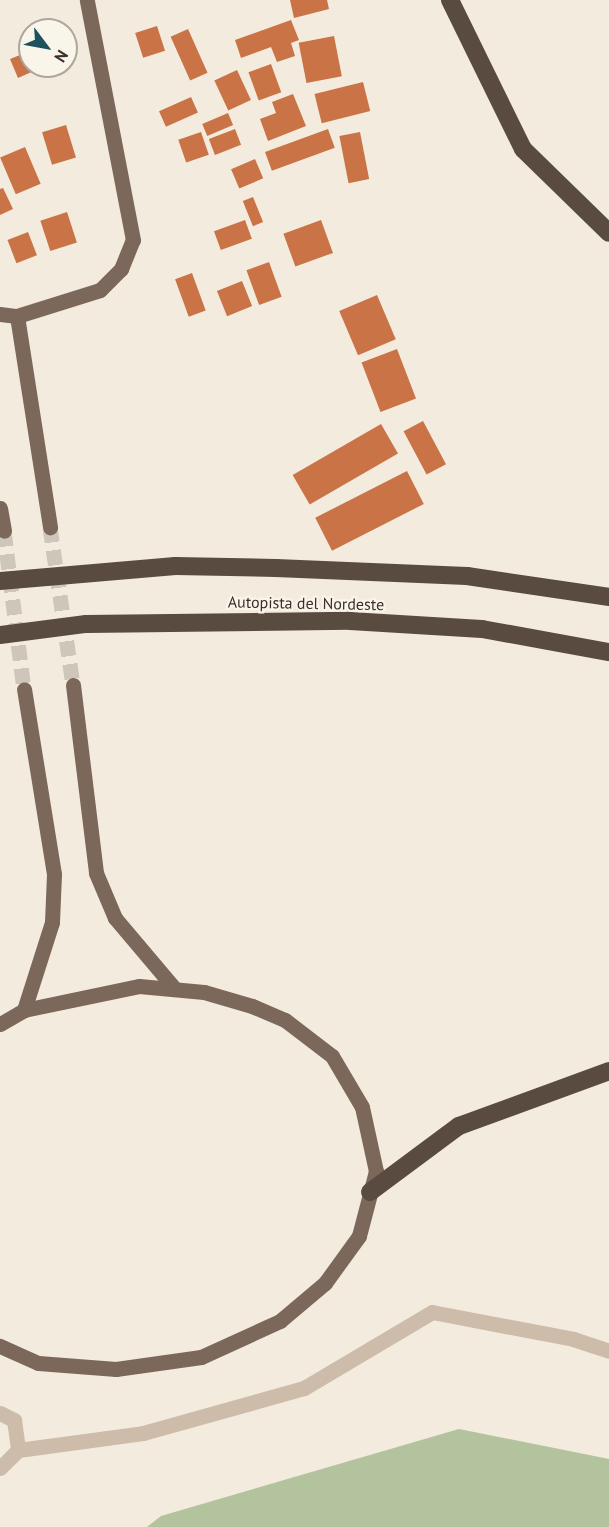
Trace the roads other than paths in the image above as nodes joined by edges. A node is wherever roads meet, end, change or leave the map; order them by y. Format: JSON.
{"nodes":[{"id":1,"x":87,"y":0,"type":"edge"},
{"id":2,"x":450,"y":0,"type":"edge"},
{"id":3,"x":609,"y":233,"type":"edge"},
{"id":4,"x":0,"y":314,"type":"edge"},
{"id":5,"x":18,"y":316,"type":"junction"},
{"id":6,"x":0,"y":508,"type":"edge"},
{"id":7,"x":50,"y":527,"type":"tunnel mouth"},
{"id":8,"x":3,"y":531,"type":"dead end"},
{"id":9,"x":0,"y":581,"type":"edge"},
{"id":10,"x":609,"y":597,"type":"edge"},
{"id":11,"x":0,"y":635,"type":"edge"},
{"id":12,"x":609,"y":651,"type":"edge"},
{"id":13,"x":73,"y":685,"type":"tunnel mouth"},
{"id":14,"x":24,"y":689,"type":"tunnel mouth"},
{"id":15,"x":175,"y":989,"type":"junction"},
{"id":16,"x":24,"y":1010,"type":"junction"},
{"id":17,"x":0,"y":1024,"type":"edge"},
{"id":18,"x":609,"y":1071,"type":"edge"},
{"id":19,"x":370,"y":1192,"type":"junction"},
{"id":20,"x":0,"y":1346,"type":"edge"},
{"id":21,"x":609,"y":1352,"type":"edge"},
{"id":22,"x":0,"y":1413,"type":"edge"},
{"id":23,"x":18,"y":1450,"type":"junction"},
{"id":24,"x":0,"y":1467,"type":"edge"}],
"edges":[{"from":1,"to":5,"type":"main road"},
{"from":2,"to":3,"type":"highway"},
{"from":4,"to":5,"type":"main road"},
{"from":5,"to":7,"type":"main road"},
{"from":6,"to":8,"type":"main road"},
{"from":9,"to":10,"type":"highway","name":"Autopista del Nordeste"},
{"from":11,"to":12,"type":"highway","name":"Autopista del Nordeste"},
{"from":13,"to":15,"type":"main road"},
{"from":14,"to":16,"type":"main road"},
{"from":15,"to":16,"type":"main road"},
{"from":15,"to":19,"type":"main road"},
{"from":16,"to":17,"type":"main road"},
{"from":18,"to":19,"type":"highway"},
{"from":19,"to":20,"type":"main road"},
{"from":21,"to":23,"type":"street"},
{"from":22,"to":23,"type":"street"},
{"from":23,"to":24,"type":"street"}]}
